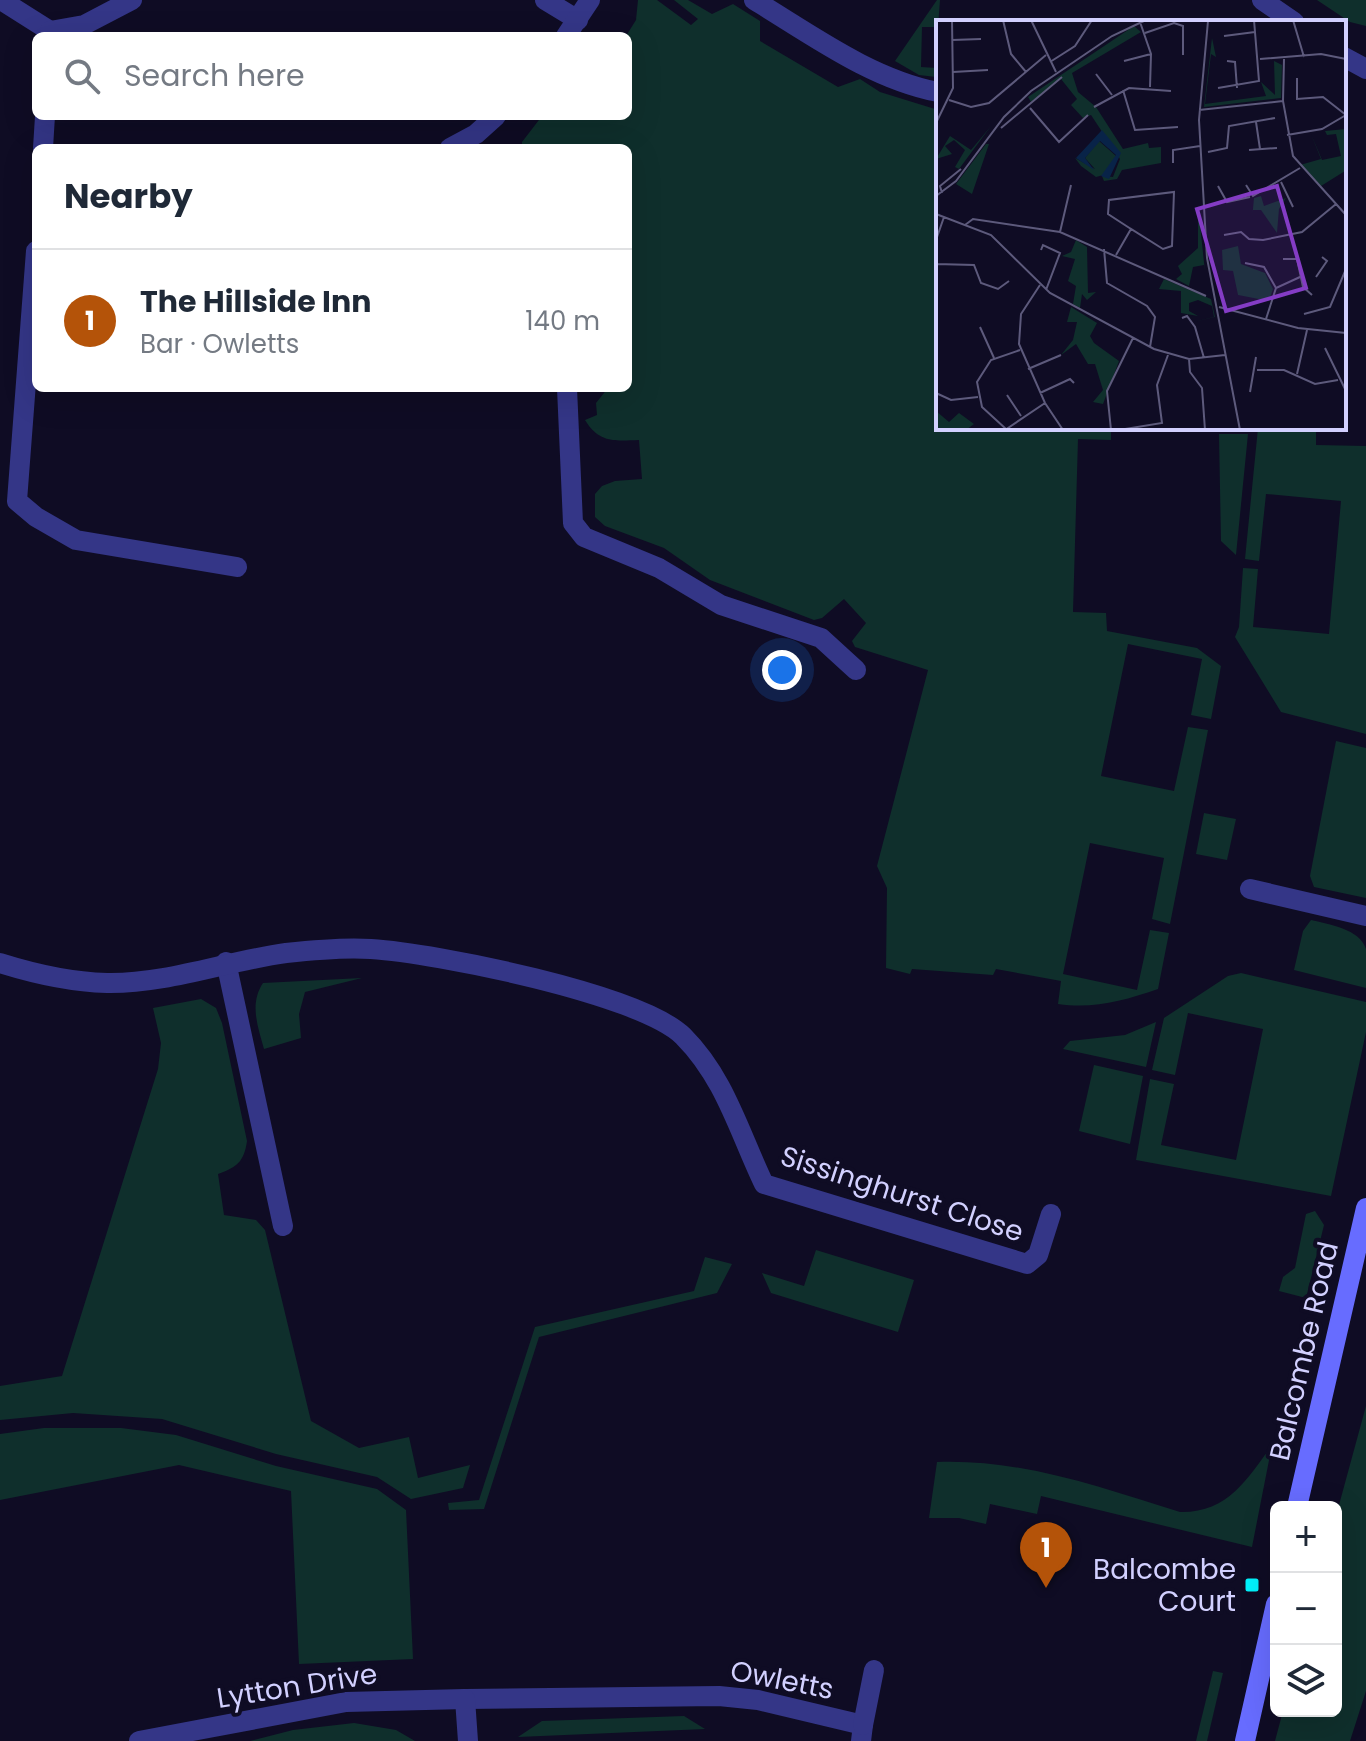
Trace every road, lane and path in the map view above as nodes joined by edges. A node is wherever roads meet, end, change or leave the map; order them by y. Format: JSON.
{"nodes":[{"id":1,"x":1,"y":0,"type":"edge"},
{"id":2,"x":132,"y":0,"type":"edge"},
{"id":3,"x":545,"y":0,"type":"edge"},
{"id":4,"x":590,"y":0,"type":"edge"},
{"id":5,"x":754,"y":0,"type":"edge"},
{"id":6,"x":1262,"y":0,"type":"edge"},
{"id":7,"x":1291,"y":20,"type":"edge"},
{"id":8,"x":572,"y":28,"type":"edge"},
{"id":9,"x":46,"y":32,"type":"edge"},
{"id":10,"x":57,"y":32,"type":"edge"},
{"id":11,"x":1346,"y":58,"type":"edge"},
{"id":12,"x":1366,"y":69,"type":"edge"},
{"id":13,"x":936,"y":92,"type":"edge"},
{"id":14,"x":45,"y":120,"type":"edge"},
{"id":15,"x":493,"y":120,"type":"edge"},
{"id":16,"x":479,"y":141,"type":"edge"},
{"id":17,"x":43,"y":144,"type":"edge"},
{"id":18,"x":32,"y":288,"type":"edge"},
{"id":19,"x":567,"y":392,"type":"edge"},
{"id":20,"x":9,"y":504,"type":"edge"},
{"id":21,"x":237,"y":567,"type":"dead end"},
{"id":22,"x":856,"y":670,"type":"dead end"},
{"id":23,"x":1250,"y":889,"type":"dead end"},
{"id":24,"x":1366,"y":916,"type":"edge"},
{"id":25,"x":226,"y":962,"type":"junction"},
{"id":26,"x":0,"y":963,"type":"edge"},
{"id":27,"x":1366,"y":1208,"type":"edge"},
{"id":28,"x":1051,"y":1214,"type":"dead end"},
{"id":29,"x":283,"y":1226,"type":"dead end"},
{"id":30,"x":1298,"y":1501,"type":"edge"},
{"id":31,"x":1270,"y":1631,"type":"edge"},
{"id":32,"x":874,"y":1670,"type":"dead end"},
{"id":33,"x":690,"y":1694,"type":"joint"},
{"id":34,"x":465,"y":1699,"type":"junction"},
{"id":35,"x":862,"y":1733,"type":"edge"},
{"id":36,"x":139,"y":1741,"type":"edge"},
{"id":37,"x":468,"y":1741,"type":"edge"},
{"id":38,"x":1245,"y":1741,"type":"edge"}],
"edges":[{"from":1,"to":9,"type":"street"},
{"from":2,"to":10,"type":"street"},
{"from":3,"to":8,"type":"street"},
{"from":4,"to":8,"type":"street"},
{"from":5,"to":13,"type":"street"},
{"from":6,"to":7,"type":"street"},
{"from":11,"to":12,"type":"street"},
{"from":14,"to":17,"type":"street"},
{"from":15,"to":16,"type":"street"},
{"from":18,"to":20,"type":"street"},
{"from":19,"to":22,"type":"street"},
{"from":20,"to":21,"type":"street"},
{"from":23,"to":24,"type":"street"},
{"from":25,"to":26,"type":"street","name":"Sissinghurst Close"},
{"from":25,"to":28,"type":"street","name":"Sissinghurst Close"},
{"from":25,"to":29,"type":"street"},
{"from":27,"to":30,"type":"main road","name":"Balcombe Road"},
{"from":31,"to":38,"type":"main road"},
{"from":32,"to":35,"type":"street","name":"Owletts"},
{"from":33,"to":34,"type":"street","name":"Lytton Drive"},
{"from":33,"to":35,"type":"street","name":"Owletts"},
{"from":34,"to":36,"type":"street","name":"Lytton Drive"},
{"from":34,"to":37,"type":"street"}]}
